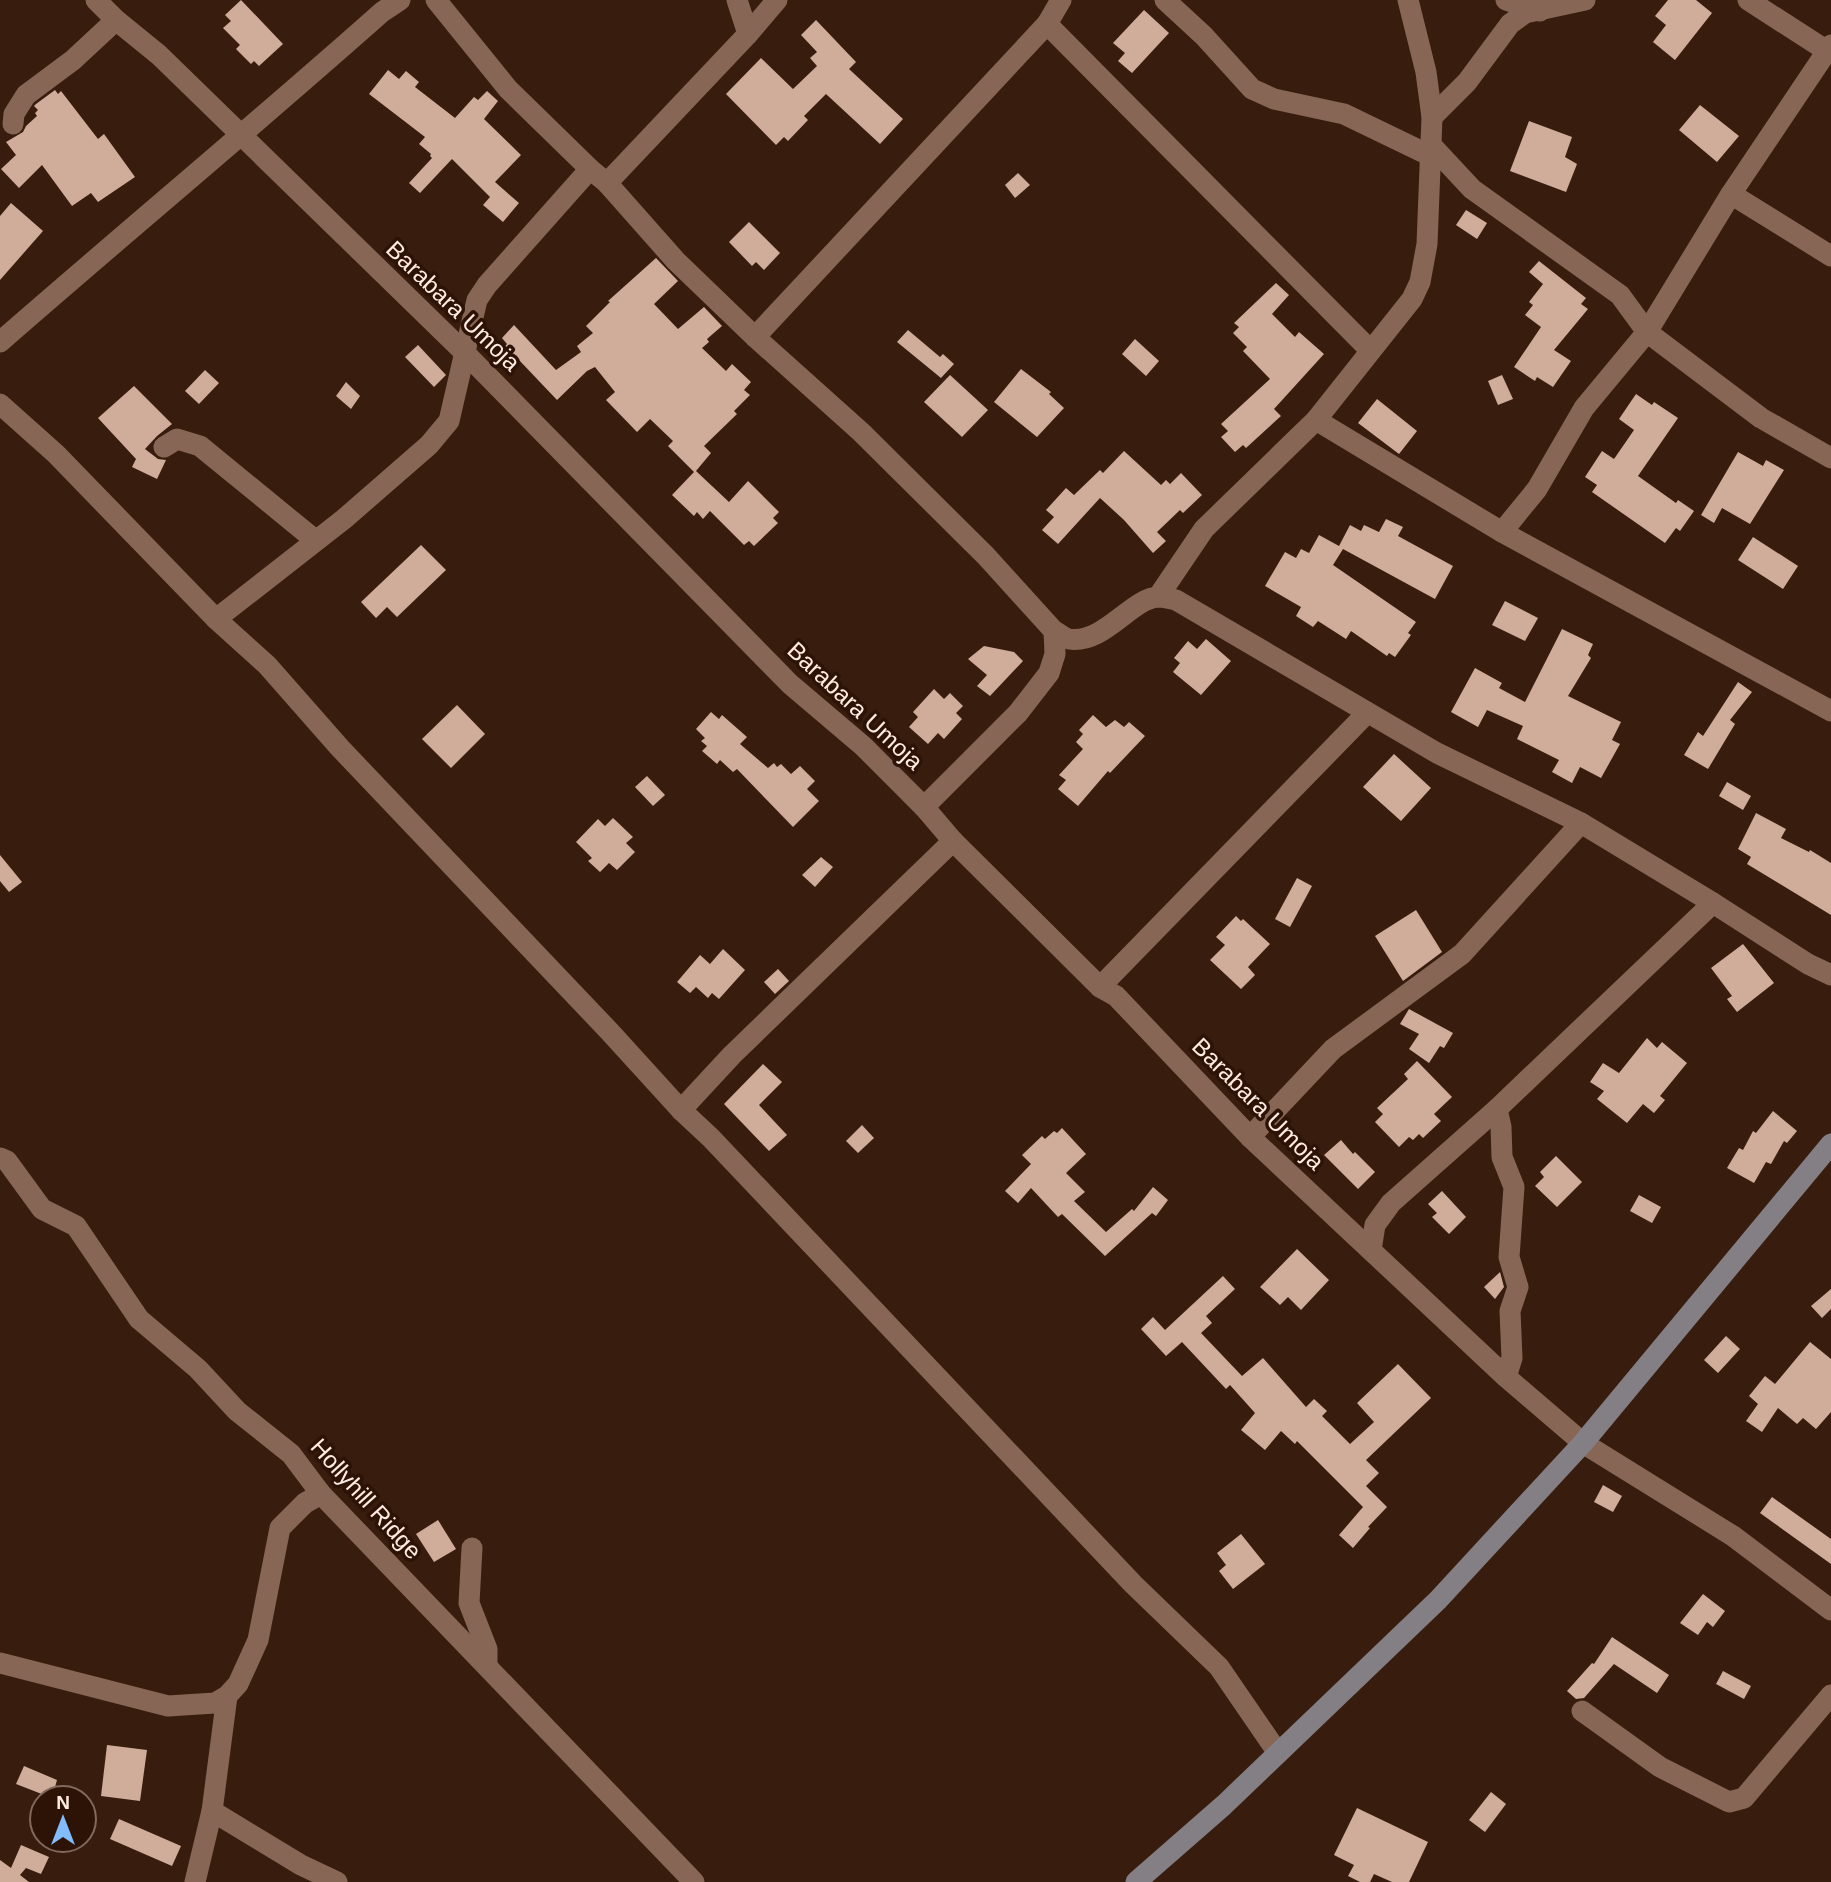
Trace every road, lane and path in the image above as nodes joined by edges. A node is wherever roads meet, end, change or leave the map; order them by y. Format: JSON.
{"nodes":[{"id":1,"x":96,"y":0,"type":"edge"},
{"id":2,"x":400,"y":0,"type":"edge"},
{"id":3,"x":436,"y":0,"type":"edge"},
{"id":4,"x":737,"y":0,"type":"edge"},
{"id":5,"x":777,"y":0,"type":"edge"},
{"id":6,"x":1061,"y":0,"type":"edge"},
{"id":7,"x":1165,"y":0,"type":"edge"},
{"id":8,"x":1408,"y":0,"type":"edge"},
{"id":9,"x":1506,"y":0,"type":"edge"},
{"id":10,"x":1585,"y":0,"type":"edge"},
{"id":11,"x":1748,"y":0,"type":"edge"},
{"id":12,"x":1540,"y":10,"type":"junction"},
{"id":13,"x":116,"y":20,"type":"junction"},
{"id":14,"x":1046,"y":24,"type":"junction"},
{"id":15,"x":748,"y":34,"type":"junction"},
{"id":16,"x":1829,"y":48,"type":"edge"},
{"id":17,"x":1432,"y":117,"type":"junction"},
{"id":18,"x":13,"y":124,"type":"dead end"},
{"id":19,"x":241,"y":137,"type":"junction"},
{"id":20,"x":1431,"y":151,"type":"junction"},
{"id":21,"x":590,"y":169,"type":"junction"},
{"id":22,"x":607,"y":183,"type":"junction"},
{"id":23,"x":1731,"y":194,"type":"junction"},
{"id":24,"x":1831,"y":257,"type":"edge"},
{"id":25,"x":1647,"y":332,"type":"junction"},
{"id":26,"x":754,"y":337,"type":"junction"},
{"id":27,"x":0,"y":342,"type":"edge"},
{"id":28,"x":1370,"y":350,"type":"junction"},
{"id":29,"x":465,"y":353,"type":"junction"},
{"id":30,"x":0,"y":404,"type":"edge"},
{"id":31,"x":1316,"y":420,"type":"junction"},
{"id":32,"x":164,"y":447,"type":"dead end"},
{"id":33,"x":1831,"y":458,"type":"edge"},
{"id":34,"x":1503,"y":532,"type":"junction"},
{"id":35,"x":315,"y":540,"type":"junction"},
{"id":36,"x":1158,"y":597,"type":"junction"},
{"id":37,"x":216,"y":619,"type":"junction"},
{"id":38,"x":1059,"y":641,"type":"junction"},
{"id":39,"x":1831,"y":711,"type":"edge"},
{"id":40,"x":1367,"y":713,"type":"junction"},
{"id":41,"x":924,"y":807,"type":"junction"},
{"id":42,"x":1581,"y":822,"type":"junction"},
{"id":43,"x":953,"y":841,"type":"junction"},
{"id":44,"x":1713,"y":903,"type":"junction"},
{"id":45,"x":1831,"y":975,"type":"edge"},
{"id":46,"x":1100,"y":988,"type":"junction"},
{"id":47,"x":681,"y":1110,"type":"junction"},
{"id":48,"x":1497,"y":1110,"type":"junction"},
{"id":49,"x":1250,"y":1137,"type":"junction"},
{"id":50,"x":1831,"y":1144,"type":"edge"},
{"id":51,"x":0,"y":1158,"type":"edge"},
{"id":52,"x":1371,"y":1250,"type":"junction"},
{"id":53,"x":1506,"y":1377,"type":"junction"},
{"id":54,"x":1583,"y":1443,"type":"junction"},
{"id":55,"x":321,"y":1494,"type":"junction"},
{"id":56,"x":472,"y":1548,"type":"dead end"},
{"id":57,"x":1831,"y":1611,"type":"edge"},
{"id":58,"x":0,"y":1663,"type":"edge"},
{"id":59,"x":487,"y":1666,"type":"junction"},
{"id":60,"x":1831,"y":1695,"type":"edge"},
{"id":61,"x":227,"y":1696,"type":"junction"},
{"id":62,"x":1582,"y":1711,"type":"dead end"},
{"id":63,"x":1278,"y":1753,"type":"junction"},
{"id":64,"x":212,"y":1811,"type":"junction"},
{"id":65,"x":690,"y":1880,"type":"edge"},
{"id":66,"x":195,"y":1882,"type":"edge"},
{"id":67,"x":337,"y":1882,"type":"edge"},
{"id":68,"x":1136,"y":1882,"type":"edge"}],
"edges":[{"from":1,"to":13,"type":"street","name":"Barabara Umoja"},
{"from":2,"to":19,"type":"street"},
{"from":3,"to":21,"type":"street"},
{"from":4,"to":15,"type":"street"},
{"from":5,"to":15,"type":"street"},
{"from":6,"to":14,"type":"street"},
{"from":7,"to":20,"type":"street"},
{"from":8,"to":17,"type":"street"},
{"from":9,"to":12,"type":"street"},
{"from":10,"to":12,"type":"street"},
{"from":11,"to":16,"type":"street"},
{"from":12,"to":17,"type":"street"},
{"from":13,"to":18,"type":"street"},
{"from":13,"to":19,"type":"street","name":"Barabara Umoja"},
{"from":14,"to":26,"type":"street"},
{"from":14,"to":28,"type":"street"},
{"from":15,"to":22,"type":"street"},
{"from":16,"to":23,"type":"street"},
{"from":17,"to":20,"type":"street"},
{"from":19,"to":27,"type":"street"},
{"from":19,"to":29,"type":"street","name":"Barabara Umoja"},
{"from":20,"to":25,"type":"street"},
{"from":20,"to":28,"type":"street"},
{"from":21,"to":22,"type":"street"},
{"from":21,"to":29,"type":"street"},
{"from":22,"to":26,"type":"street"},
{"from":23,"to":24,"type":"street"},
{"from":23,"to":25,"type":"street"},
{"from":25,"to":33,"type":"street"},
{"from":25,"to":34,"type":"street"},
{"from":26,"to":38,"type":"street"},
{"from":28,"to":31,"type":"street"},
{"from":29,"to":35,"type":"street"},
{"from":29,"to":41,"type":"street","name":"Barabara Umoja"},
{"from":30,"to":37,"type":"street"},
{"from":31,"to":34,"type":"street"},
{"from":31,"to":36,"type":"street"},
{"from":32,"to":35,"type":"street"},
{"from":34,"to":39,"type":"street"},
{"from":35,"to":37,"type":"street"},
{"from":36,"to":38,"type":"street"},
{"from":36,"to":40,"type":"street"},
{"from":37,"to":47,"type":"street"},
{"from":38,"to":41,"type":"street"},
{"from":40,"to":42,"type":"street"},
{"from":40,"to":46,"type":"street"},
{"from":41,"to":43,"type":"street","name":"Barabara Umoja"},
{"from":42,"to":44,"type":"street"},
{"from":42,"to":49,"type":"street"},
{"from":43,"to":46,"type":"street","name":"Barabara Umoja"},
{"from":43,"to":47,"type":"street"},
{"from":44,"to":45,"type":"street"},
{"from":44,"to":48,"type":"street"},
{"from":46,"to":49,"type":"street","name":"Barabara Umoja"},
{"from":47,"to":63,"type":"street"},
{"from":48,"to":52,"type":"street"},
{"from":48,"to":53,"type":"street"},
{"from":49,"to":52,"type":"street","name":"Barabara Umoja"},
{"from":50,"to":54,"type":"street"},
{"from":51,"to":55,"type":"street","name":"Hollyhill Ridge"},
{"from":52,"to":53,"type":"street","name":"Barabara Umoja"},
{"from":53,"to":54,"type":"street","name":"Barabara Umoja"},
{"from":54,"to":57,"type":"street","name":"Barabara Umoja"},
{"from":54,"to":63,"type":"street"},
{"from":55,"to":59,"type":"street","name":"Hollyhill Ridge"},
{"from":55,"to":61,"type":"street"},
{"from":56,"to":59,"type":"street"},
{"from":58,"to":61,"type":"street"},
{"from":59,"to":65,"type":"street","name":"Hollyhill Ridge"},
{"from":60,"to":62,"type":"street"},
{"from":61,"to":64,"type":"street"},
{"from":63,"to":68,"type":"street"},
{"from":64,"to":66,"type":"street"},
{"from":64,"to":67,"type":"street"}]}
